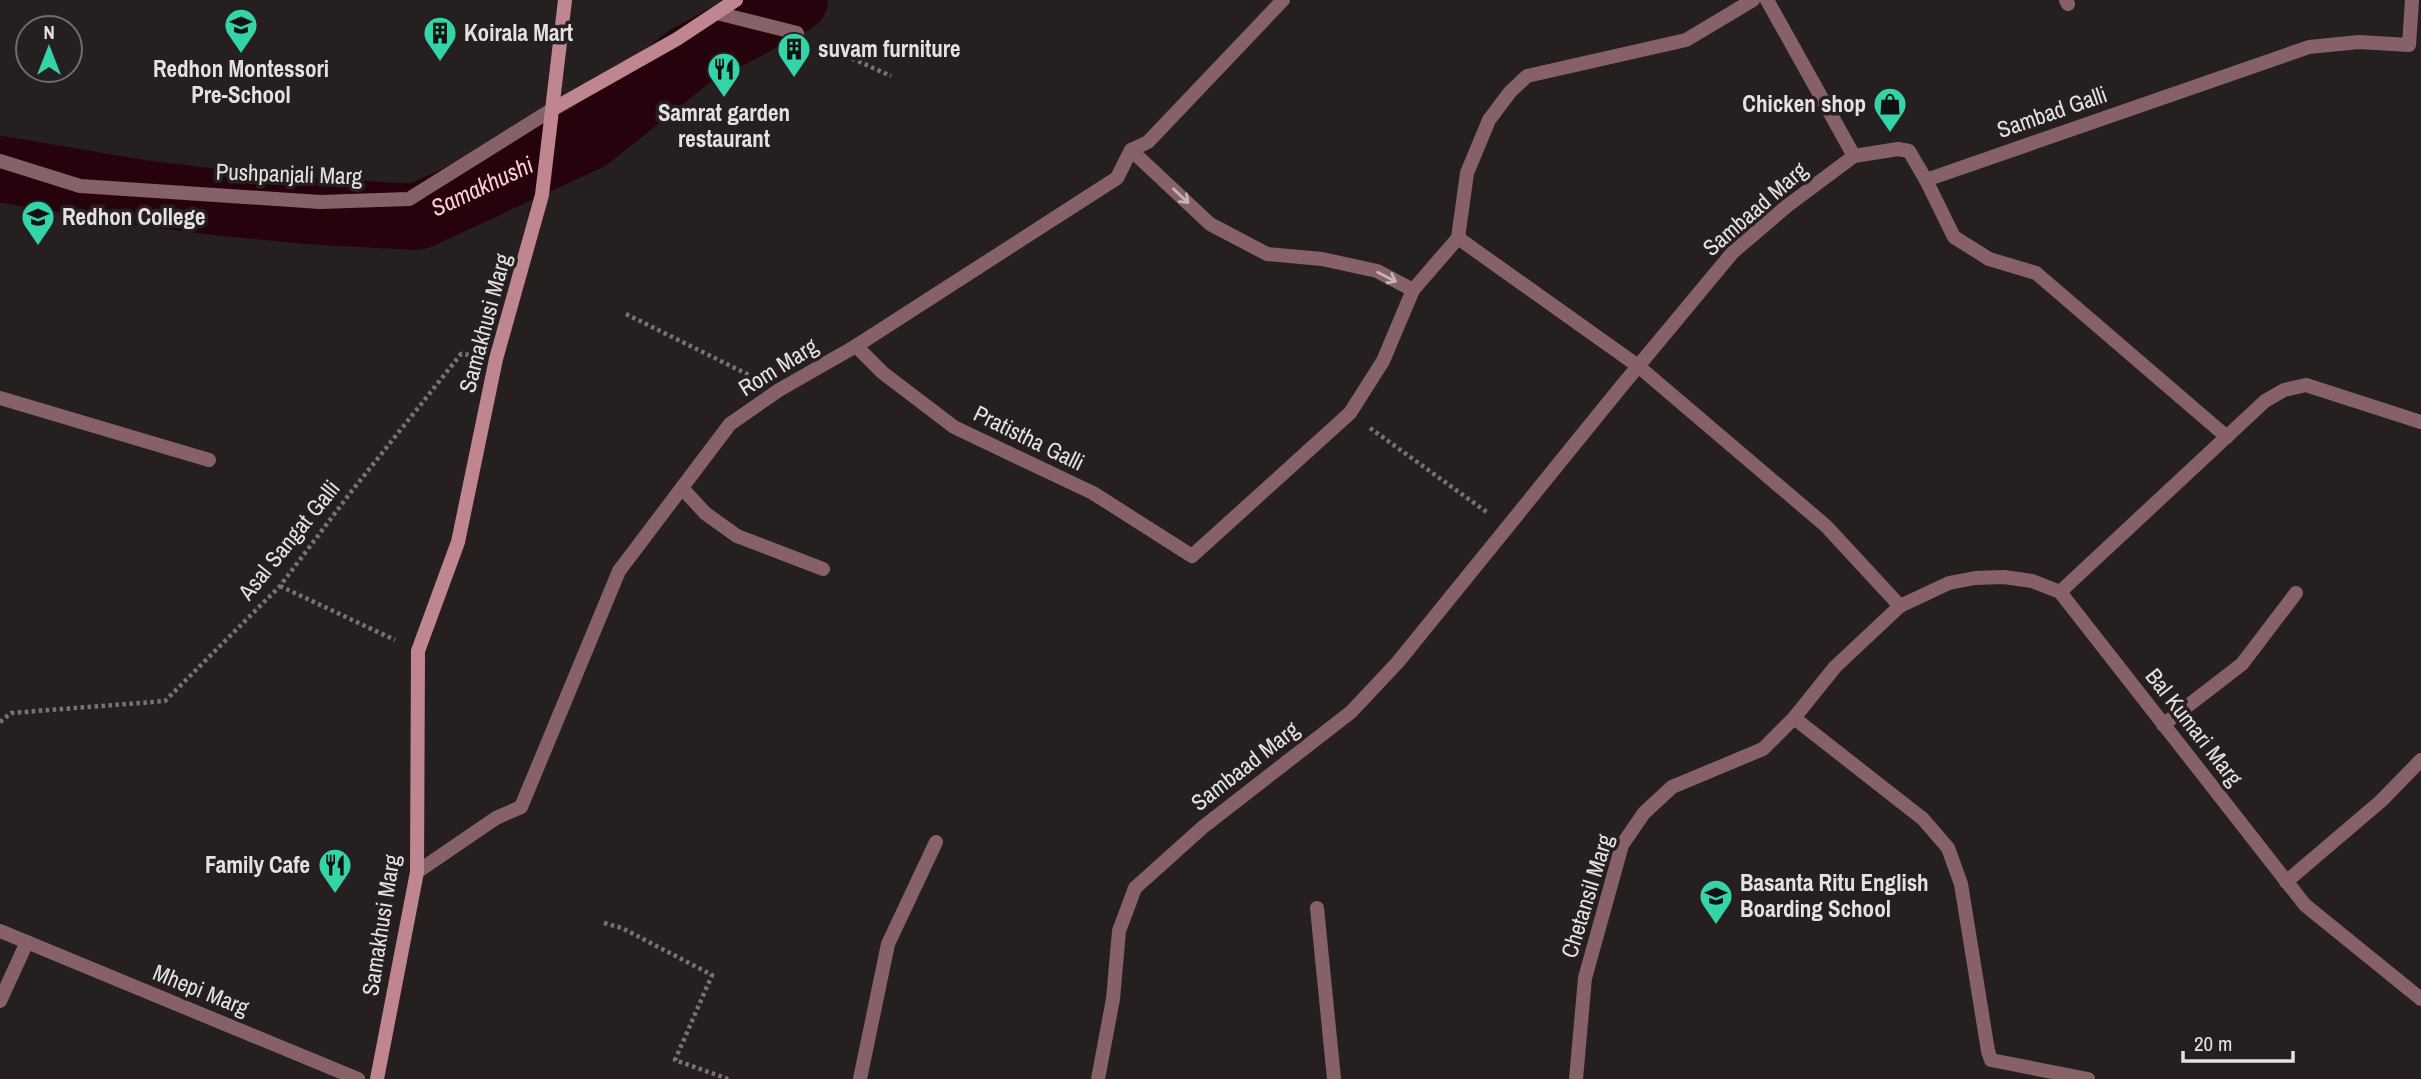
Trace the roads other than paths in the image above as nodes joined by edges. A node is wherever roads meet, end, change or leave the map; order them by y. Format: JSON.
{"nodes":[{"id":1,"x":565,"y":0,"type":"edge"},
{"id":2,"x":736,"y":0,"type":"edge"},
{"id":3,"x":1283,"y":0,"type":"edge"},
{"id":4,"x":1753,"y":0,"type":"edge"},
{"id":5,"x":1767,"y":0,"type":"edge"},
{"id":6,"x":2412,"y":0,"type":"edge"},
{"id":7,"x":717,"y":13,"type":"junction"},
{"id":8,"x":797,"y":33,"type":"road end"},
{"id":9,"x":2415,"y":46,"type":"edge"},
{"id":10,"x":553,"y":109,"type":"junction"},
{"id":11,"x":1131,"y":150,"type":"junction"},
{"id":12,"x":1854,"y":156,"type":"junction"},
{"id":13,"x":0,"y":161,"type":"edge"},
{"id":14,"x":1926,"y":180,"type":"junction"},
{"id":15,"x":1458,"y":238,"type":"junction"},
{"id":16,"x":1413,"y":290,"type":"junction"},
{"id":17,"x":856,"y":346,"type":"junction"},
{"id":18,"x":1638,"y":366,"type":"junction"},
{"id":19,"x":0,"y":398,"type":"edge"},
{"id":20,"x":2421,"y":422,"type":"edge"},
{"id":21,"x":2227,"y":436,"type":"junction"},
{"id":22,"x":209,"y":460,"type":"dead end"},
{"id":23,"x":682,"y":488,"type":"junction"},
{"id":24,"x":823,"y":569,"type":"dead end"},
{"id":25,"x":2060,"y":593,"type":"junction"},
{"id":26,"x":2296,"y":593,"type":"dead end"},
{"id":27,"x":1900,"y":606,"type":"junction"},
{"id":28,"x":1794,"y":718,"type":"junction"},
{"id":29,"x":2163,"y":725,"type":"junction"},
{"id":30,"x":2421,"y":760,"type":"edge"},
{"id":31,"x":936,"y":842,"type":"dead end"},
{"id":32,"x":417,"y":872,"type":"junction"},
{"id":33,"x":2286,"y":882,"type":"junction"},
{"id":34,"x":1317,"y":908,"type":"dead end"},
{"id":35,"x":0,"y":931,"type":"edge"},
{"id":36,"x":27,"y":942,"type":"junction"},
{"id":37,"x":2421,"y":999,"type":"edge"},
{"id":38,"x":0,"y":1001,"type":"edge"},
{"id":39,"x":358,"y":1079,"type":"edge"},
{"id":40,"x":377,"y":1079,"type":"edge"},
{"id":41,"x":860,"y":1079,"type":"edge"},
{"id":42,"x":1098,"y":1079,"type":"edge"},
{"id":43,"x":1334,"y":1079,"type":"edge"},
{"id":44,"x":1576,"y":1079,"type":"edge"},
{"id":45,"x":2088,"y":1079,"type":"edge"}],
"edges":[{"from":1,"to":10,"type":"main road","name":"Samakhusi Marg"},
{"from":2,"to":7,"type":"main road"},
{"from":3,"to":11,"type":"street","name":"Rom Marg"},
{"from":4,"to":15,"type":"street"},
{"from":5,"to":12,"type":"street"},
{"from":6,"to":9,"type":"street","name":"Sambad Galli"},
{"from":7,"to":8,"type":"street"},
{"from":7,"to":10,"type":"main road"},
{"from":9,"to":14,"type":"street","name":"Sambad Galli"},
{"from":10,"to":13,"type":"street","name":"Pushpanjali Marg"},
{"from":10,"to":32,"type":"main road","name":"Samakhusi Marg"},
{"from":11,"to":16,"type":"street","one_way":true},
{"from":11,"to":17,"type":"street","name":"Rom Marg"},
{"from":12,"to":14,"type":"street"},
{"from":12,"to":18,"type":"street","name":"Sambaad Marg"},
{"from":14,"to":21,"type":"street"},
{"from":15,"to":16,"type":"street"},
{"from":15,"to":18,"type":"street"},
{"from":16,"to":17,"type":"street","name":"Pratistha Galli"},
{"from":17,"to":23,"type":"street","name":"Rom Marg"},
{"from":18,"to":27,"type":"street"},
{"from":18,"to":42,"type":"street","name":"Sambaad Marg"},
{"from":19,"to":22,"type":"street"},
{"from":20,"to":21,"type":"street"},
{"from":21,"to":25,"type":"street"},
{"from":23,"to":24,"type":"street"},
{"from":23,"to":32,"type":"street","name":"Rom Marg"},
{"from":25,"to":27,"type":"street"},
{"from":25,"to":29,"type":"street","name":"Bal Kumari Marg"},
{"from":26,"to":29,"type":"street"},
{"from":27,"to":28,"type":"street","name":"Chetansil Marg"},
{"from":28,"to":44,"type":"street","name":"Chetansil Marg"},
{"from":28,"to":45,"type":"street"},
{"from":29,"to":33,"type":"street","name":"Bal Kumari Marg"},
{"from":30,"to":33,"type":"street"},
{"from":31,"to":41,"type":"street"},
{"from":32,"to":40,"type":"main road","name":"Samakhusi Marg"},
{"from":33,"to":37,"type":"street","name":"Bal Kumari Marg"},
{"from":34,"to":43,"type":"street"},
{"from":35,"to":36,"type":"street","name":"Mhepi Marg"},
{"from":36,"to":38,"type":"street"},
{"from":36,"to":39,"type":"street","name":"Mhepi Marg"}]}
